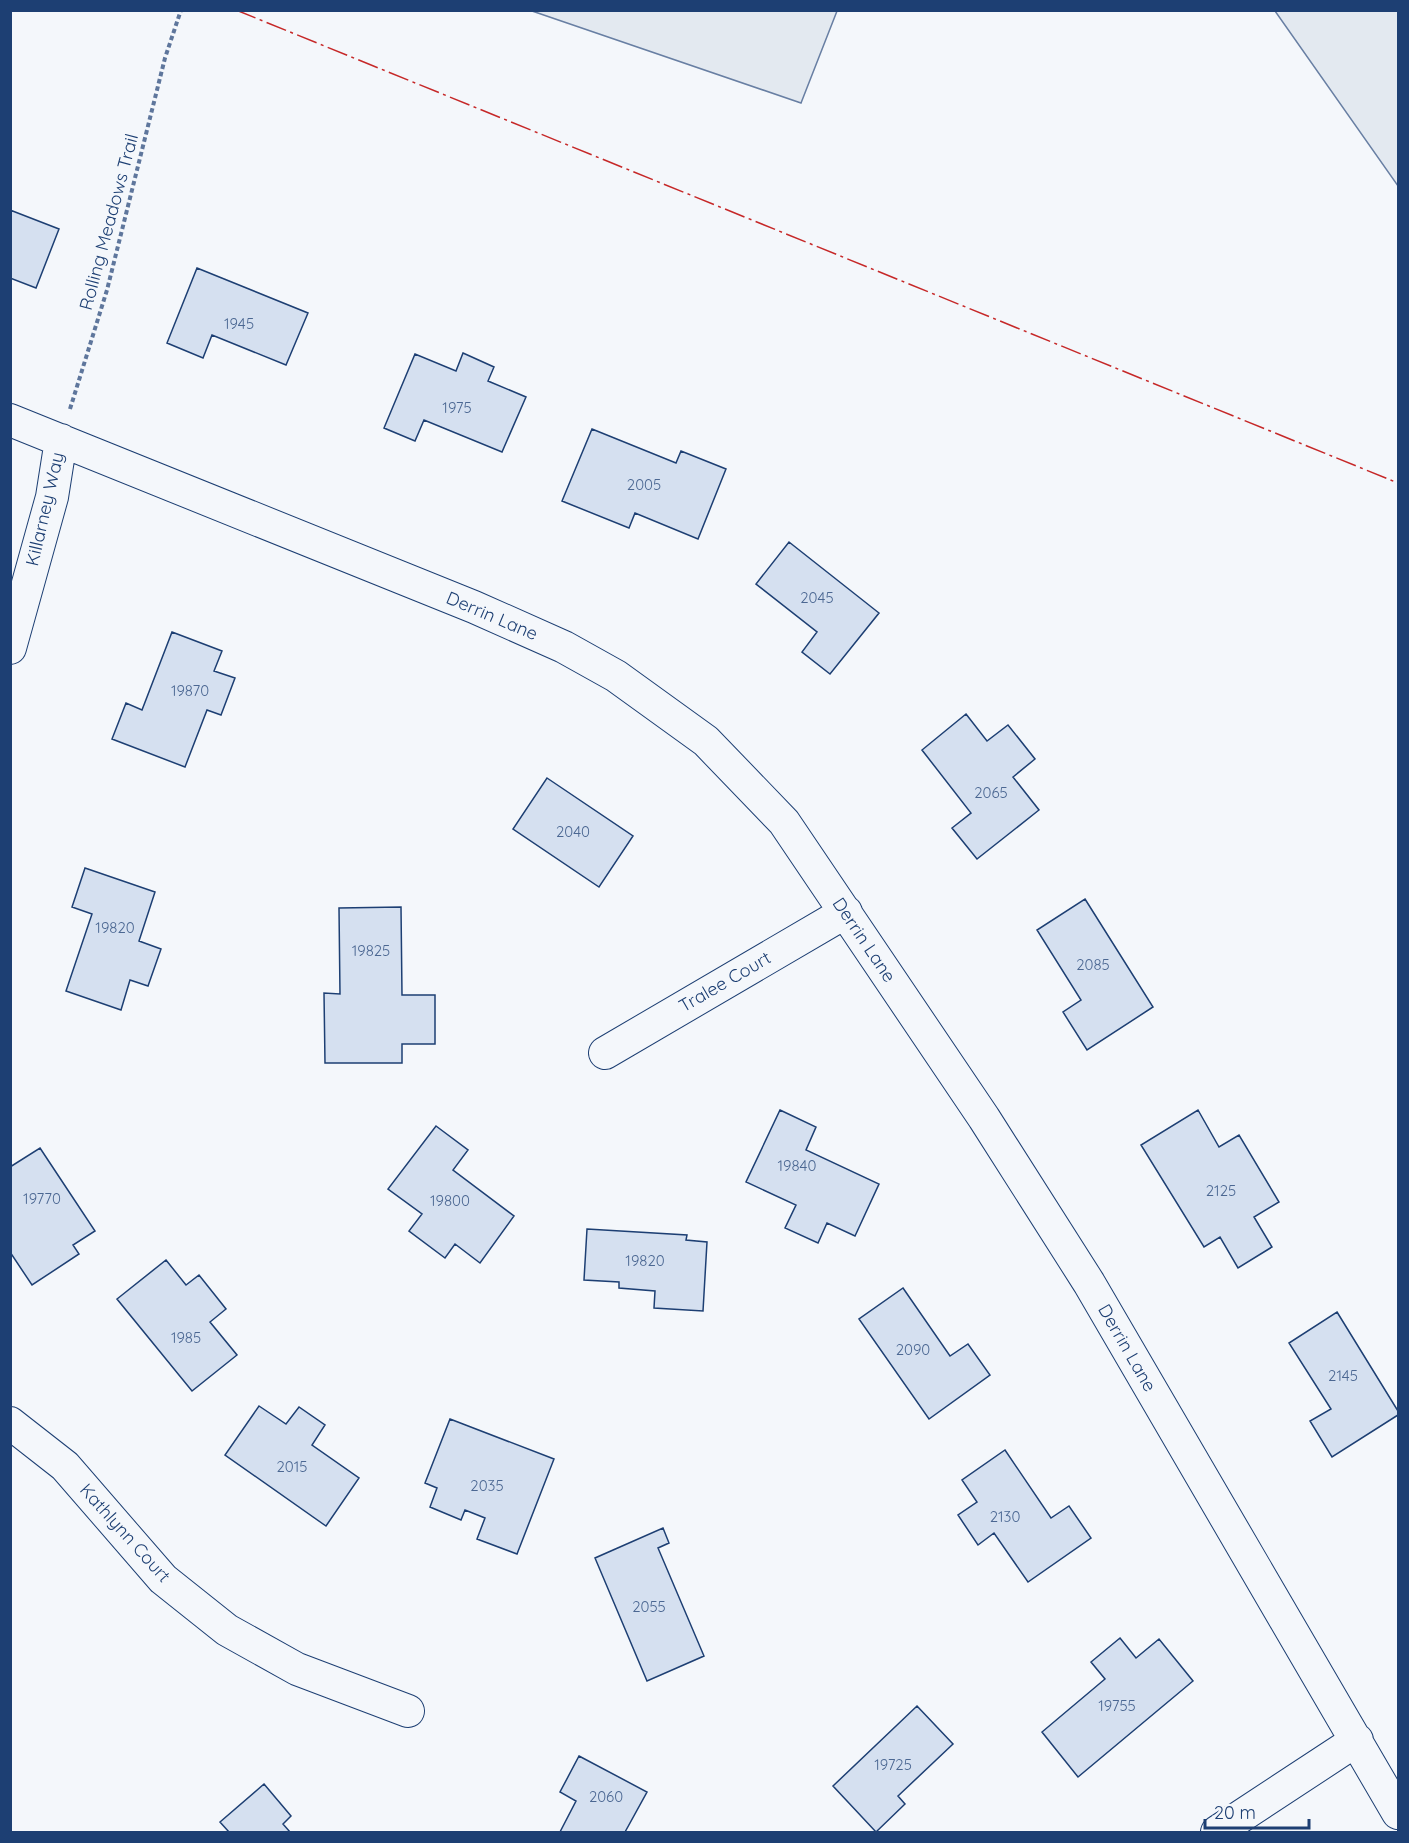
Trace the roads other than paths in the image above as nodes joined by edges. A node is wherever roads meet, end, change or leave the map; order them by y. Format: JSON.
{"nodes":[{"id":1,"x":10,"y":420,"type":"edge"},
{"id":2,"x":61,"y":440,"type":"junction"},
{"id":3,"x":10,"y":648,"type":"edge"},
{"id":4,"x":846,"y":912,"type":"junction"},
{"id":5,"x":605,"y":1053,"type":"dead end"},
{"id":6,"x":10,"y":1423,"type":"edge"},
{"id":7,"x":408,"y":1711,"type":"dead end"},
{"id":8,"x":1357,"y":1740,"type":"junction"},
{"id":9,"x":1398,"y":1813,"type":"edge"},
{"id":10,"x":1217,"y":1833,"type":"edge"}],
"edges":[{"from":1,"to":2,"type":"street","name":"Derrin Lane"},
{"from":2,"to":3,"type":"street","name":"Killarney Way"},
{"from":2,"to":4,"type":"street","name":"Derrin Lane"},
{"from":4,"to":5,"type":"street","name":"Tralee Court"},
{"from":4,"to":8,"type":"street","name":"Derrin Lane"},
{"from":6,"to":7,"type":"street","name":"Kathlynn Court"},
{"from":8,"to":9,"type":"street","name":"Derrin Lane"},
{"from":8,"to":10,"type":"street"}]}
